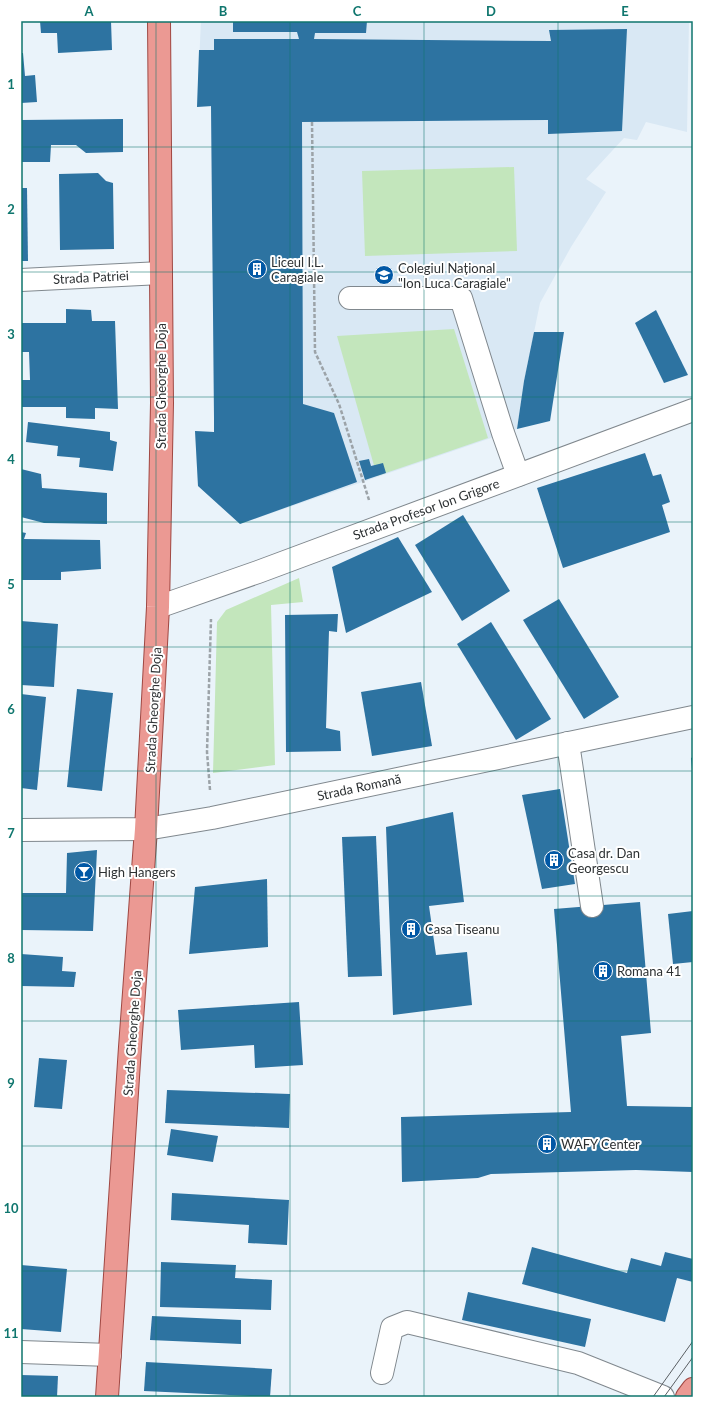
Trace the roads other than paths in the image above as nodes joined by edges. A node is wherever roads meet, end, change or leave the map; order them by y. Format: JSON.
{"nodes":[{"id":1,"x":159,"y":21,"type":"edge"},
{"id":2,"x":161,"y":273,"type":"junction"},
{"id":3,"x":21,"y":280,"type":"edge"},
{"id":4,"x":350,"y":298,"type":"dead end"},
{"id":5,"x":693,"y":410,"type":"edge"},
{"id":6,"x":518,"y":475,"type":"junction"},
{"id":7,"x":158,"y":608,"type":"junction"},
{"id":8,"x":693,"y":717,"type":"edge"},
{"id":9,"x":568,"y":743,"type":"junction"},
{"id":10,"x":146,"y":829,"type":"junction"},
{"id":11,"x":21,"y":830,"type":"edge"},
{"id":12,"x":592,"y":906,"type":"dead end"},
{"id":13,"x":21,"y":1352,"type":"edge"},
{"id":14,"x":110,"y":1355,"type":"junction"},
{"id":15,"x":382,"y":1373,"type":"dead end"},
{"id":16,"x":693,"y":1389,"type":"edge"},
{"id":17,"x":107,"y":1397,"type":"edge"},
{"id":18,"x":663,"y":1397,"type":"edge"},
{"id":19,"x":687,"y":1397,"type":"edge"}],
"edges":[{"from":1,"to":2,"type":"main road","name":"Strada Gheorghe Doja"},
{"from":2,"to":3,"type":"street","name":"Strada Patriei"},
{"from":2,"to":7,"type":"main road","name":"Strada Gheorghe Doja"},
{"from":4,"to":6,"type":"street"},
{"from":5,"to":6,"type":"street","name":"Strada Profesor Ion Grigore"},
{"from":6,"to":7,"type":"street","name":"Strada Profesor Ion Grigore"},
{"from":7,"to":10,"type":"main road","name":"Strada Gheorghe Doja"},
{"from":8,"to":9,"type":"street","name":"Strada Romană"},
{"from":9,"to":10,"type":"street","name":"Strada Romană"},
{"from":9,"to":12,"type":"street"},
{"from":10,"to":11,"type":"street","name":"Strada Romană"},
{"from":10,"to":14,"type":"main road","name":"Strada Gheorghe Doja"},
{"from":13,"to":14,"type":"street"},
{"from":14,"to":17,"type":"main road","name":"Strada Gheorghe Doja"},
{"from":15,"to":18,"type":"street"},
{"from":16,"to":19,"type":"main road"}]}
